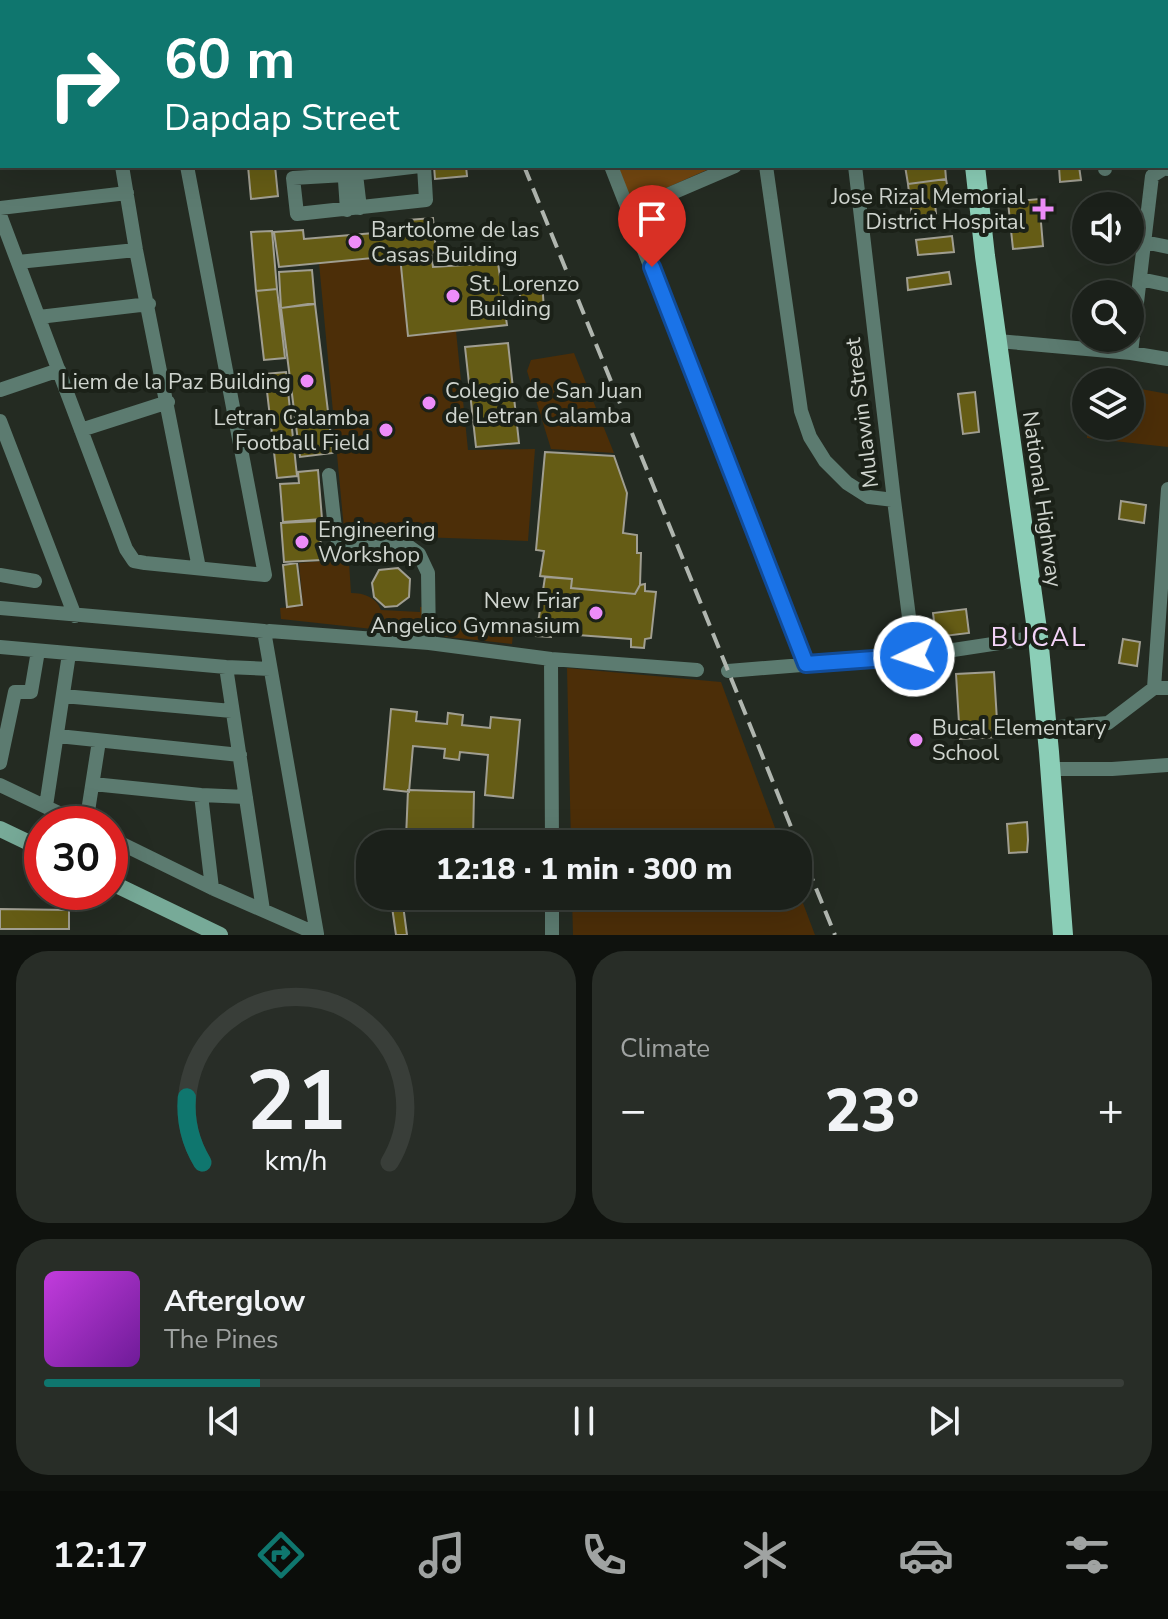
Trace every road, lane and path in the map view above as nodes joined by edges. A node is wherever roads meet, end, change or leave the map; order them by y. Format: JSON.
{"nodes":[{"id":1,"x":122,"y":168,"type":"edge"},
{"id":2,"x":187,"y":168,"type":"edge"},
{"id":3,"x":386,"y":168,"type":"edge"},
{"id":4,"x":422,"y":168,"type":"edge"},
{"id":5,"x":612,"y":168,"type":"edge"},
{"id":6,"x":730,"y":168,"type":"edge"},
{"id":7,"x":766,"y":168,"type":"edge"},
{"id":8,"x":855,"y":168,"type":"edge"},
{"id":9,"x":975,"y":168,"type":"edge"},
{"id":10,"x":1168,"y":169,"type":"edge"},
{"id":11,"x":350,"y":170,"type":"edge"},
{"id":12,"x":127,"y":193,"type":"junction"},
{"id":13,"x":0,"y":208,"type":"edge"},
{"id":14,"x":353,"y":209,"type":"junction"},
{"id":15,"x":630,"y":211,"type":"junction"},
{"id":16,"x":0,"y":215,"type":"edge"},
{"id":17,"x":1144,"y":242,"type":"joint"},
{"id":18,"x":1168,"y":247,"type":"edge"},
{"id":19,"x":136,"y":250,"type":"junction"},
{"id":20,"x":18,"y":262,"type":"junction"},
{"id":21,"x":1142,"y":264,"type":"edge"},
{"id":22,"x":1140,"y":279,"type":"junction"},
{"id":23,"x":1168,"y":285,"type":"edge"},
{"id":24,"x":149,"y":304,"type":"junction"},
{"id":25,"x":39,"y":317,"type":"junction"},
{"id":26,"x":998,"y":341,"type":"junction"},
{"id":27,"x":1131,"y":353,"type":"junction"},
{"id":28,"x":1168,"y":359,"type":"edge"},
{"id":29,"x":59,"y":370,"type":"junction"},
{"id":30,"x":0,"y":390,"type":"edge"},
{"id":31,"x":168,"y":402,"type":"junction"},
{"id":32,"x":0,"y":421,"type":"edge"},
{"id":33,"x":81,"y":430,"type":"junction"},
{"id":34,"x":329,"y":475,"type":"dead end"},
{"id":35,"x":1168,"y":489,"type":"edge"},
{"id":36,"x":894,"y":500,"type":"junction"},
{"id":37,"x":199,"y":568,"type":"junction"},
{"id":38,"x":0,"y":575,"type":"edge"},
{"id":39,"x":35,"y":581,"type":"dead end"},
{"id":40,"x":0,"y":608,"type":"edge"},
{"id":41,"x":75,"y":616,"type":"junction"},
{"id":42,"x":269,"y":631,"type":"dead end"},
{"id":43,"x":1038,"y":637,"type":"junction"},
{"id":44,"x":429,"y":643,"type":"junction"},
{"id":45,"x":0,"y":647,"type":"edge"},
{"id":46,"x":38,"y":651,"type":"junction"},
{"id":47,"x":69,"y":654,"type":"junction"},
{"id":48,"x":914,"y":656,"type":"junction"},
{"id":49,"x":551,"y":659,"type":"junction"},
{"id":50,"x":806,"y":664,"type":"junction"},
{"id":51,"x":226,"y":667,"type":"junction"},
{"id":52,"x":270,"y":669,"type":"junction"},
{"id":53,"x":697,"y":670,"type":"dead end"},
{"id":54,"x":728,"y":671,"type":"dead end"},
{"id":55,"x":1161,"y":688,"type":"edge"},
{"id":56,"x":63,"y":696,"type":"junction"},
{"id":57,"x":232,"y":711,"type":"junction"},
{"id":58,"x":1047,"y":728,"type":"junction"},
{"id":59,"x":58,"y":736,"type":"junction"},
{"id":60,"x":99,"y":741,"type":"junction"},
{"id":61,"x":240,"y":755,"type":"junction"},
{"id":62,"x":0,"y":763,"type":"edge"},
{"id":63,"x":1168,"y":765,"type":"edge"},
{"id":64,"x":1051,"y":769,"type":"junction"},
{"id":65,"x":93,"y":784,"type":"junction"},
{"id":66,"x":0,"y":785,"type":"edge"},
{"id":67,"x":201,"y":795,"type":"junction"},
{"id":68,"x":246,"y":797,"type":"junction"},
{"id":69,"x":46,"y":806,"type":"joint"},
{"id":70,"x":88,"y":806,"type":"edge"},
{"id":71,"x":0,"y":829,"type":"edge"},
{"id":72,"x":552,"y":830,"type":"edge"},
{"id":73,"x":24,"y":840,"type":"edge"},
{"id":74,"x":128,"y":847,"type":"edge"},
{"id":75,"x":212,"y":888,"type":"junction"},
{"id":76,"x":128,"y":891,"type":"edge"},
{"id":77,"x":263,"y":910,"type":"junction"},
{"id":78,"x":552,"y":910,"type":"edge"},
{"id":79,"x":220,"y":935,"type":"edge"},
{"id":80,"x":552,"y":935,"type":"edge"},
{"id":81,"x":1063,"y":935,"type":"edge"}],
"edges":[{"from":1,"to":12,"type":"street"},
{"from":2,"to":37,"type":"street"},
{"from":3,"to":11,"type":"street"},
{"from":4,"to":14,"type":"street"},
{"from":5,"to":15,"type":"street"},
{"from":6,"to":15,"type":"street"},
{"from":7,"to":36,"type":"street"},
{"from":8,"to":36,"type":"street","name":"Mulawin Street"},
{"from":9,"to":26,"type":"main road","name":"National Highway"},
{"from":10,"to":17,"type":"street"},
{"from":11,"to":14,"type":"street"},
{"from":11,"to":14,"type":"street"},
{"from":12,"to":13,"type":"street"},
{"from":12,"to":19,"type":"street"},
{"from":15,"to":50,"type":"street"},
{"from":16,"to":20,"type":"street"},
{"from":17,"to":18,"type":"street"},
{"from":19,"to":20,"type":"street"},
{"from":19,"to":24,"type":"street"},
{"from":20,"to":25,"type":"street"},
{"from":21,"to":22,"type":"street"},
{"from":22,"to":23,"type":"street"},
{"from":22,"to":27,"type":"street"},
{"from":24,"to":25,"type":"street"},
{"from":24,"to":31,"type":"street"},
{"from":25,"to":29,"type":"street"},
{"from":26,"to":27,"type":"street"},
{"from":26,"to":43,"type":"main road","name":"National Highway"},
{"from":27,"to":28,"type":"street"},
{"from":29,"to":30,"type":"street"},
{"from":29,"to":33,"type":"street"},
{"from":31,"to":33,"type":"street"},
{"from":31,"to":37,"type":"street"},
{"from":32,"to":41,"type":"street"},
{"from":33,"to":37,"type":"street"},
{"from":34,"to":44,"type":"street"},
{"from":35,"to":55,"type":"street"},
{"from":36,"to":48,"type":"street","name":"Mulawin Street"},
{"from":38,"to":39,"type":"street"},
{"from":40,"to":41,"type":"street"},
{"from":41,"to":52,"type":"street"},
{"from":42,"to":44,"type":"street"},
{"from":43,"to":48,"type":"street"},
{"from":43,"to":58,"type":"main road","name":"National Highway"},
{"from":44,"to":49,"type":"street"},
{"from":45,"to":46,"type":"street"},
{"from":46,"to":47,"type":"street"},
{"from":46,"to":62,"type":"street"},
{"from":47,"to":51,"type":"street"},
{"from":47,"to":56,"type":"street"},
{"from":48,"to":50,"type":"street"},
{"from":49,"to":53,"type":"street"},
{"from":49,"to":72,"type":"street"},
{"from":50,"to":54,"type":"street"},
{"from":51,"to":52,"type":"street"},
{"from":51,"to":57,"type":"street"},
{"from":52,"to":77,"type":"street"},
{"from":55,"to":58,"type":"street"},
{"from":56,"to":57,"type":"street"},
{"from":56,"to":59,"type":"street"},
{"from":57,"to":61,"type":"street"},
{"from":58,"to":64,"type":"main road","name":"National Highway"},
{"from":59,"to":60,"type":"street"},
{"from":59,"to":69,"type":"street"},
{"from":60,"to":61,"type":"street"},
{"from":60,"to":65,"type":"street"},
{"from":61,"to":68,"type":"street"},
{"from":63,"to":64,"type":"street"},
{"from":64,"to":81,"type":"main road","name":"National Highway"},
{"from":65,"to":67,"type":"street"},
{"from":65,"to":70,"type":"street"},
{"from":66,"to":69,"type":"street"},
{"from":67,"to":68,"type":"street"},
{"from":67,"to":75,"type":"street"},
{"from":68,"to":77,"type":"street"},
{"from":71,"to":73,"type":"main road"},
{"from":74,"to":75,"type":"street"},
{"from":75,"to":77,"type":"street"},
{"from":76,"to":79,"type":"main road"},
{"from":78,"to":80,"type":"street"}]}
